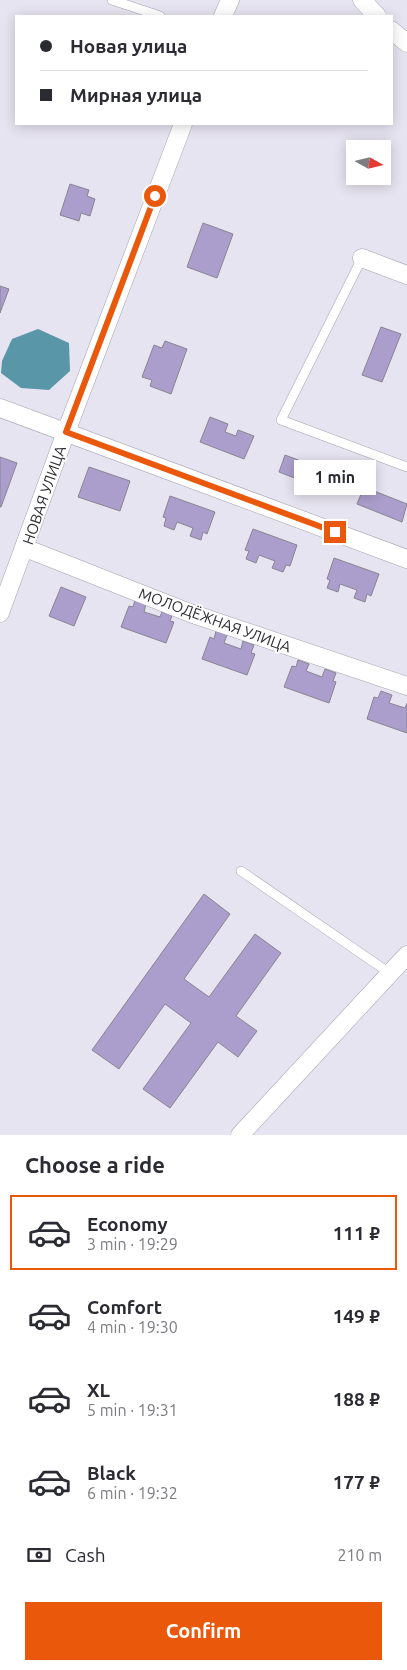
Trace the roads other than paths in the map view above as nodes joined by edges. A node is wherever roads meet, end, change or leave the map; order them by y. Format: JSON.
{"nodes":[{"id":1,"x":112,"y":0,"type":"edge"},
{"id":2,"x":230,"y":0,"type":"edge"},
{"id":3,"x":362,"y":0,"type":"edge"},
{"id":4,"x":157,"y":15,"type":"edge"},
{"id":5,"x":224,"y":15,"type":"edge"},
{"id":6,"x":376,"y":15,"type":"edge"},
{"id":7,"x":393,"y":32,"type":"edge"},
{"id":8,"x":407,"y":43,"type":"edge"},
{"id":9,"x":182,"y":125,"type":"edge"},
{"id":10,"x":362,"y":258,"type":"joint"},
{"id":11,"x":407,"y":275,"type":"edge"},
{"id":12,"x":0,"y":408,"type":"edge"},
{"id":13,"x":66,"y":432,"type":"junction"},
{"id":14,"x":407,"y":467,"type":"edge"},
{"id":15,"x":25,"y":548,"type":"junction"},
{"id":16,"x":407,"y":559,"type":"edge"},
{"id":17,"x":0,"y":613,"type":"edge"},
{"id":18,"x":407,"y":686,"type":"edge"},
{"id":19,"x":241,"y":871,"type":"dead end"},
{"id":20,"x":407,"y":955,"type":"edge"},
{"id":21,"x":391,"y":974,"type":"junction"},
{"id":22,"x":240,"y":1135,"type":"edge"}],
"edges":[{"from":1,"to":4,"type":"lane"},
{"from":2,"to":5,"type":"street"},
{"from":3,"to":6,"type":"street"},
{"from":7,"to":8,"type":"street"},
{"from":9,"to":13,"type":"street","name":"НОВАЯ УЛИЦА"},
{"from":10,"to":11,"type":"street"},
{"from":10,"to":14,"type":"lane"},
{"from":12,"to":13,"type":"street"},
{"from":13,"to":15,"type":"street","name":"НОВАЯ УЛИЦА"},
{"from":13,"to":16,"type":"street"},
{"from":15,"to":17,"type":"street","name":"НОВАЯ УЛИЦА"},
{"from":15,"to":18,"type":"street","name":"МОЛОДЁЖНАЯ УЛИЦА"},
{"from":19,"to":21,"type":"lane"},
{"from":20,"to":21,"type":"street"},
{"from":21,"to":22,"type":"street"}]}
